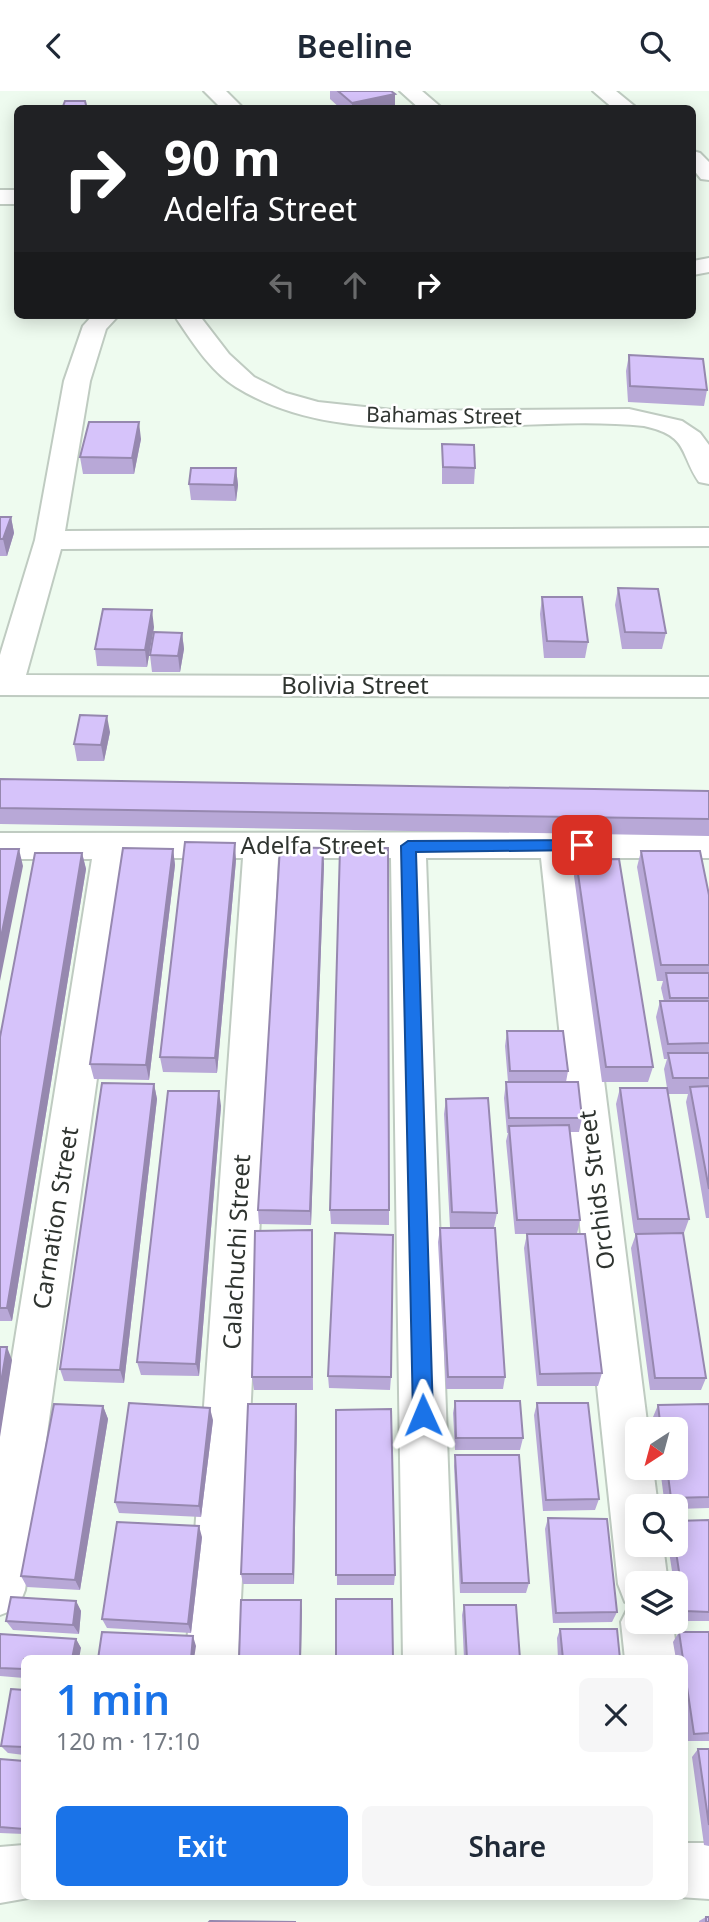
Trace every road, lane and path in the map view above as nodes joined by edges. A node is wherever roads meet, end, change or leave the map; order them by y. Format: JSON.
{"nodes":[{"id":1,"x":214,"y":91,"type":"edge"},
{"id":2,"x":410,"y":91,"type":"edge"},
{"id":3,"x":603,"y":91,"type":"edge"},
{"id":4,"x":230,"y":105,"type":"edge"},
{"id":5,"x":428,"y":105,"type":"edge"},
{"id":6,"x":622,"y":105,"type":"edge"},
{"id":7,"x":696,"y":160,"type":"edge"},
{"id":8,"x":709,"y":174,"type":"edge"},
{"id":9,"x":103,"y":319,"type":"edge"},
{"id":10,"x":189,"y":319,"type":"edge"},
{"id":11,"x":709,"y":475,"type":"edge"},
{"id":12,"x":202,"y":508,"type":"dead end"},
{"id":13,"x":709,"y":537,"type":"edge"},
{"id":14,"x":202,"y":539,"type":"junction"},
{"id":15,"x":49,"y":540,"type":"junction"},
{"id":16,"x":3,"y":685,"type":"edge"},
{"id":17,"x":709,"y":687,"type":"edge"},
{"id":18,"x":112,"y":845,"type":"junction"},
{"id":19,"x":557,"y":845,"type":"junction"},
{"id":20,"x":709,"y":845,"type":"edge"},
{"id":21,"x":0,"y":846,"type":"edge"},
{"id":22,"x":261,"y":846,"type":"junction"},
{"id":23,"x":408,"y":846,"type":"junction"},
{"id":24,"x":632,"y":1494,"type":"edge"},
{"id":25,"x":0,"y":1590,"type":"edge"},
{"id":26,"x":648,"y":1634,"type":"edge"},
{"id":27,"x":212,"y":1655,"type":"edge"},
{"id":28,"x":429,"y":1655,"type":"edge"},
{"id":29,"x":651,"y":1655,"type":"edge"},
{"id":30,"x":688,"y":1871,"type":"edge"},
{"id":31,"x":709,"y":1871,"type":"edge"},
{"id":32,"x":21,"y":1873,"type":"edge"},
{"id":33,"x":0,"y":1875,"type":"edge"}],
"edges":[{"from":1,"to":4,"type":"street"},
{"from":2,"to":5,"type":"street"},
{"from":3,"to":6,"type":"street"},
{"from":7,"to":8,"type":"street"},
{"from":9,"to":15,"type":"street"},
{"from":10,"to":11,"type":"street","name":"Bahamas Street"},
{"from":12,"to":14,"type":"street"},
{"from":13,"to":14,"type":"street"},
{"from":14,"to":15,"type":"street"},
{"from":15,"to":16,"type":"street"},
{"from":16,"to":17,"type":"street","name":"Bolivia Street"},
{"from":18,"to":21,"type":"street","name":"Adelfa Street"},
{"from":18,"to":22,"type":"street","name":"Adelfa Street"},
{"from":18,"to":25,"type":"street","name":"Carnation Street"},
{"from":19,"to":20,"type":"street","name":"Adelfa Street"},
{"from":19,"to":23,"type":"street","name":"Adelfa Street"},
{"from":19,"to":24,"type":"street","name":"Orchids Street"},
{"from":22,"to":23,"type":"street","name":"Adelfa Street"},
{"from":22,"to":27,"type":"street","name":"Calachuchi Street"},
{"from":23,"to":28,"type":"street"},
{"from":26,"to":29,"type":"street"},
{"from":30,"to":31,"type":"street"},
{"from":32,"to":33,"type":"street"}]}
